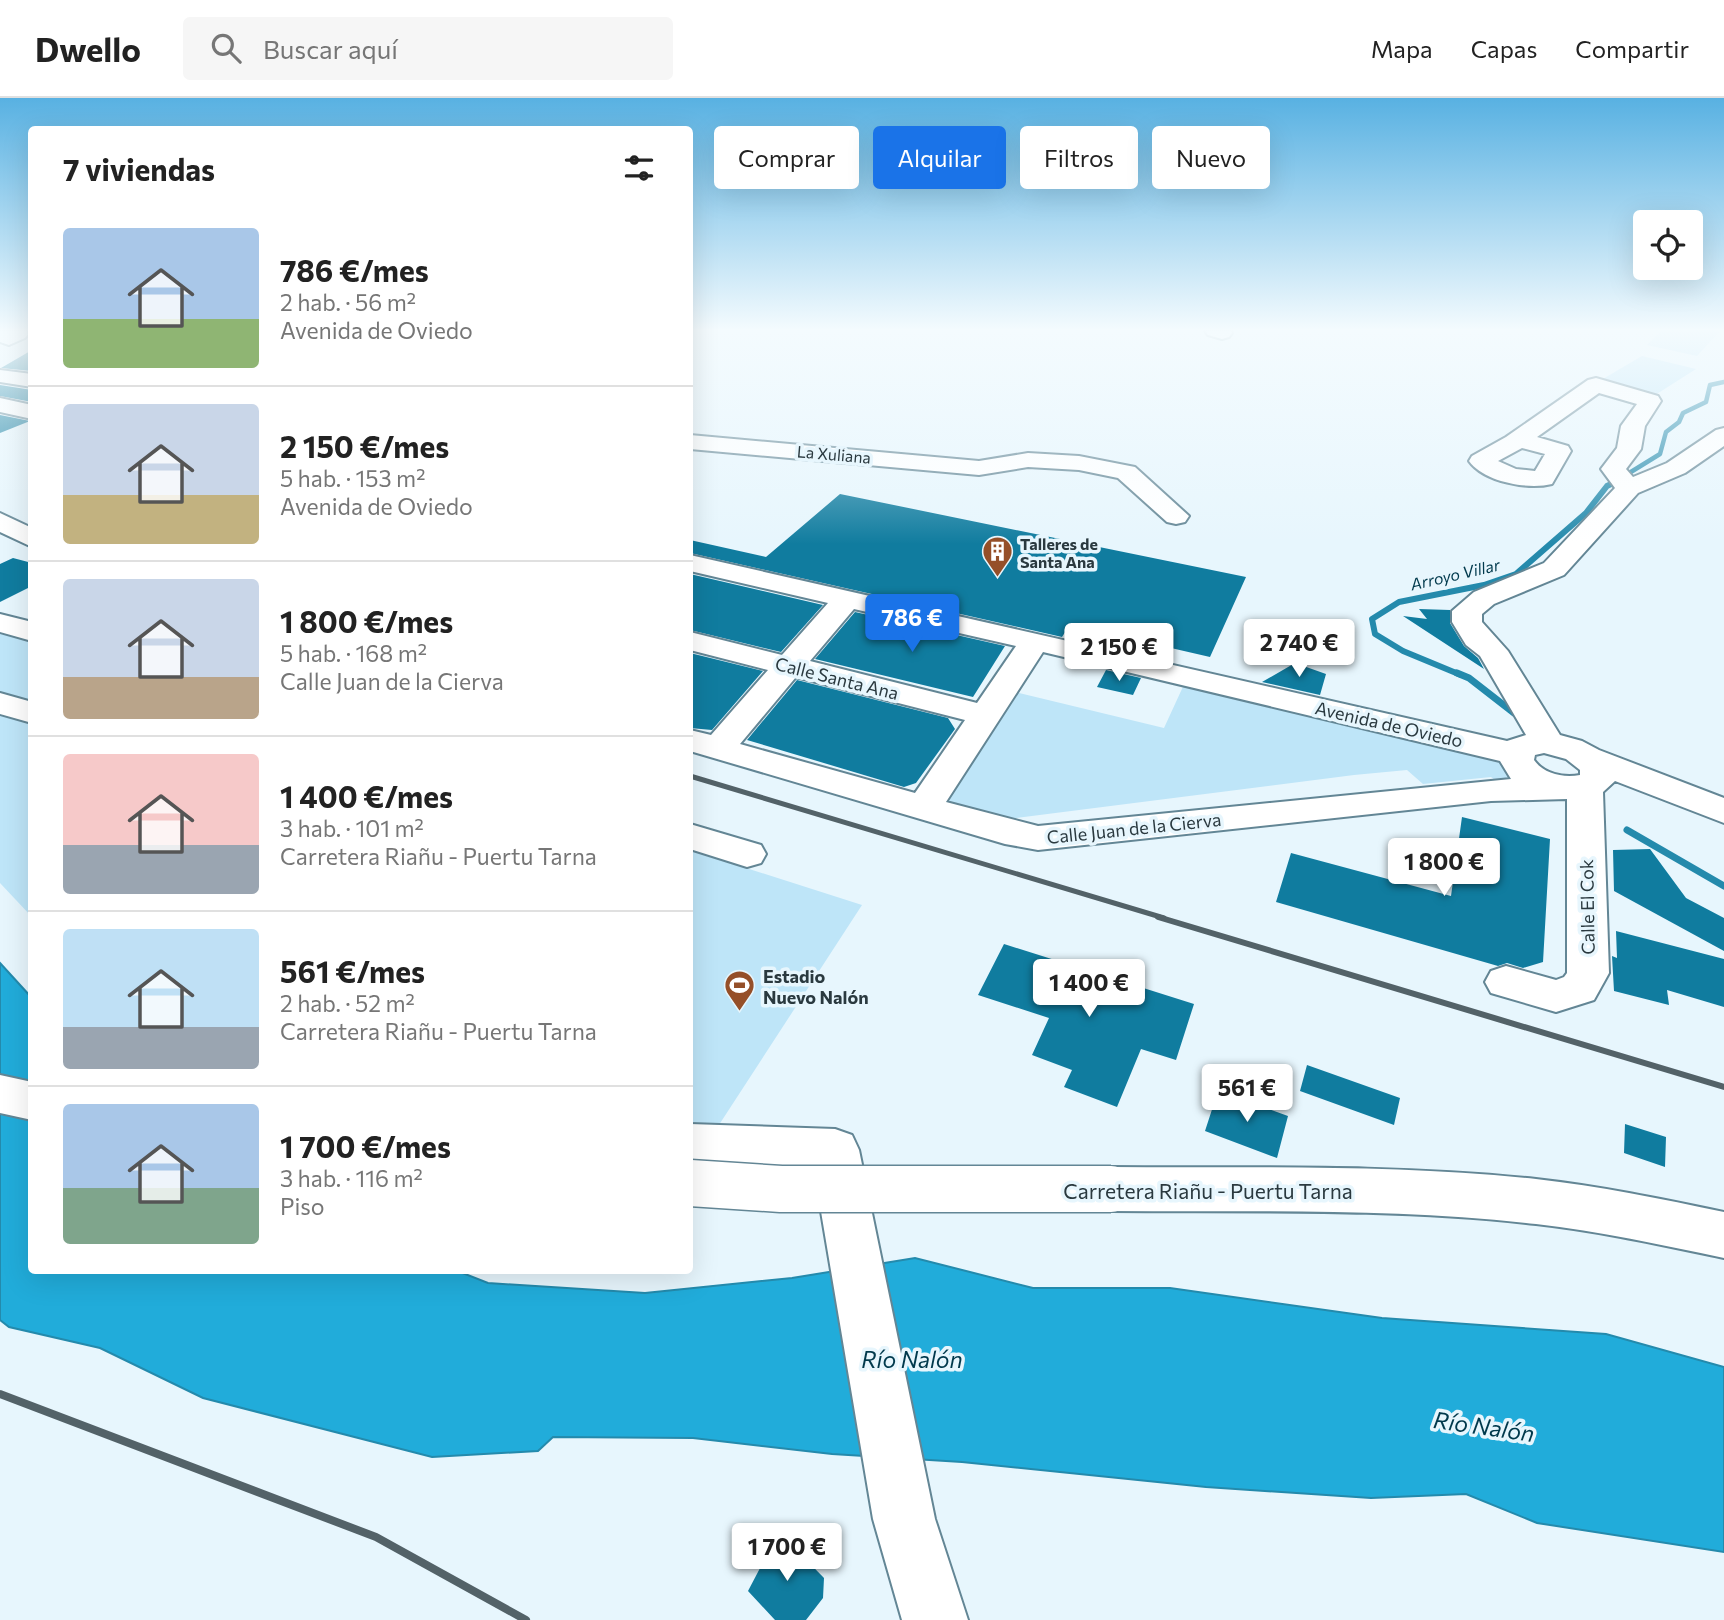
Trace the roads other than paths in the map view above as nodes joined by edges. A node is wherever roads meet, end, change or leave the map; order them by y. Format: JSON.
{"nodes":[{"id":1,"x":1572,"y":402,"type":"edge"},
{"id":2,"x":1649,"y":402,"type":"edge"},
{"id":3,"x":1724,"y":435,"type":"edge"},
{"id":4,"x":1518,"y":439,"type":"dead end"},
{"id":5,"x":693,"y":442,"type":"edge"},
{"id":6,"x":1624,"y":482,"type":"junction"},
{"id":7,"x":1175,"y":516,"type":"dead end"},
{"id":8,"x":693,"y":564,"type":"edge"},
{"id":9,"x":848,"y":598,"type":"junction"},
{"id":10,"x":0,"y":623,"type":"edge"},
{"id":11,"x":28,"y":631,"type":"edge"},
{"id":12,"x":1035,"y":641,"type":"junction"},
{"id":13,"x":693,"y":642,"type":"edge"},
{"id":14,"x":789,"y":666,"type":"junction"},
{"id":15,"x":0,"y":703,"type":"edge"},
{"id":16,"x":28,"y":712,"type":"edge"},
{"id":17,"x":985,"y":715,"type":"junction"},
{"id":18,"x":704,"y":744,"type":"edge"},
{"id":19,"x":1553,"y":771,"type":"junction"},
{"id":20,"x":924,"y":808,"type":"junction"},
{"id":21,"x":1719,"y":816,"type":"edge"},
{"id":22,"x":693,"y":837,"type":"edge"},
{"id":23,"x":747,"y":854,"type":"dead end"},
{"id":24,"x":1506,"y":982,"type":"dead end"},
{"id":25,"x":0,"y":1094,"type":"edge"},
{"id":26,"x":28,"y":1100,"type":"edge"},
{"id":27,"x":693,"y":1145,"type":"edge"},
{"id":28,"x":693,"y":1183,"type":"edge"},
{"id":29,"x":1724,"y":1235,"type":"edge"},
{"id":30,"x":935,"y":1620,"type":"edge"}],
"edges":[{"from":1,"to":4,"type":"street"},
{"from":2,"to":6,"type":"street"},
{"from":3,"to":6,"type":"street"},
{"from":5,"to":7,"type":"street","name":"La Xuliana"},
{"from":6,"to":19,"type":"street"},
{"from":8,"to":9,"type":"street","name":"Avenida de Oviedo"},
{"from":9,"to":12,"type":"street","name":"Avenida de Oviedo"},
{"from":9,"to":14,"type":"street"},
{"from":10,"to":11,"type":"street"},
{"from":12,"to":17,"type":"street"},
{"from":12,"to":19,"type":"street","name":"Avenida de Oviedo"},
{"from":13,"to":14,"type":"street","name":"Calle Santa Ana"},
{"from":14,"to":17,"type":"street","name":"Calle Santa Ana"},
{"from":14,"to":18,"type":"street"},
{"from":15,"to":16,"type":"street"},
{"from":17,"to":20,"type":"street"},
{"from":18,"to":20,"type":"street","name":"Calle Juan de la Cierva"},
{"from":19,"to":20,"type":"street","name":"Calle Juan de la Cierva"},
{"from":19,"to":21,"type":"street"},
{"from":19,"to":21,"type":"street"},
{"from":19,"to":24,"type":"street","name":"Calle El Cok"},
{"from":22,"to":23,"type":"street"},
{"from":25,"to":26,"type":"street"},
{"from":27,"to":30,"type":"street"},
{"from":28,"to":29,"type":"street","name":"Carretera Riañu - Puertu Tarna","bridge":true}]}
